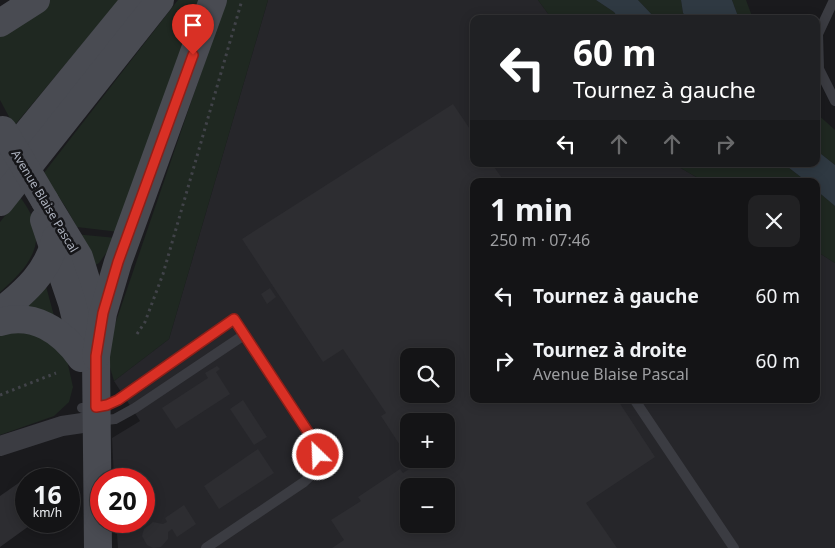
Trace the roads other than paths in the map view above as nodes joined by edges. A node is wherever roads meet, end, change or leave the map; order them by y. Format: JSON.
{"nodes":[{"id":1,"x":36,"y":0,"type":"edge"},
{"id":2,"x":136,"y":0,"type":"edge"},
{"id":3,"x":160,"y":0,"type":"edge"},
{"id":4,"x":213,"y":0,"type":"edge"},
{"id":5,"x":834,"y":0,"type":"edge"},
{"id":6,"x":0,"y":23,"type":"edge"},
{"id":7,"x":820,"y":30,"type":"edge"},
{"id":8,"x":820,"y":69,"type":"edge"},
{"id":9,"x":835,"y":101,"type":"edge"},
{"id":10,"x":1,"y":132,"type":"edge"},
{"id":11,"x":0,"y":166,"type":"edge"},
{"id":12,"x":0,"y":202,"type":"edge"},
{"id":13,"x":50,"y":227,"type":"junction"},
{"id":14,"x":118,"y":262,"type":"junction"},
{"id":15,"x":85,"y":276,"type":"junction"},
{"id":16,"x":0,"y":312,"type":"edge"},
{"id":17,"x":0,"y":322,"type":"edge"},
{"id":18,"x":244,"y":335,"type":"junction"},
{"id":19,"x":88,"y":357,"type":"junction"},
{"id":20,"x":637,"y":403,"type":"edge"},
{"id":21,"x":89,"y":415,"type":"junction"},
{"id":22,"x":0,"y":446,"type":"edge"},
{"id":23,"x":83,"y":548,"type":"edge"},
{"id":24,"x":98,"y":548,"type":"edge"},
{"id":25,"x":206,"y":548,"type":"edge"},
{"id":26,"x":734,"y":548,"type":"edge"}],
"edges":[{"from":1,"to":6,"type":"street"},
{"from":2,"to":11,"type":"street"},
{"from":3,"to":12,"type":"street"},
{"from":4,"to":14,"type":"street"},
{"from":5,"to":7,"type":"lane"},
{"from":8,"to":9,"type":"lane"},
{"from":10,"to":13,"type":"street","name":"Avenue Blaise Pascal"},
{"from":13,"to":15,"type":"street"},
{"from":13,"to":16,"type":"street"},
{"from":13,"to":19,"type":"street","name":"Avenue Blaise Pascal"},
{"from":14,"to":15,"type":"street"},
{"from":14,"to":19,"type":"street"},
{"from":15,"to":19,"type":"street","name":"Avenue Blaise Pascal"},
{"from":17,"to":19,"type":"street"},
{"from":18,"to":21,"type":"lane"},
{"from":18,"to":21,"type":"lane"},
{"from":18,"to":25,"type":"lane"},
{"from":19,"to":21,"type":"street","name":"Avenue Blaise Pascal"},
{"from":20,"to":26,"type":"lane"},
{"from":21,"to":22,"type":"street"},
{"from":21,"to":23,"type":"street","name":"Avenue Blaise Pascal"},
{"from":21,"to":24,"type":"street","name":"Avenue Blaise Pascal"}]}
